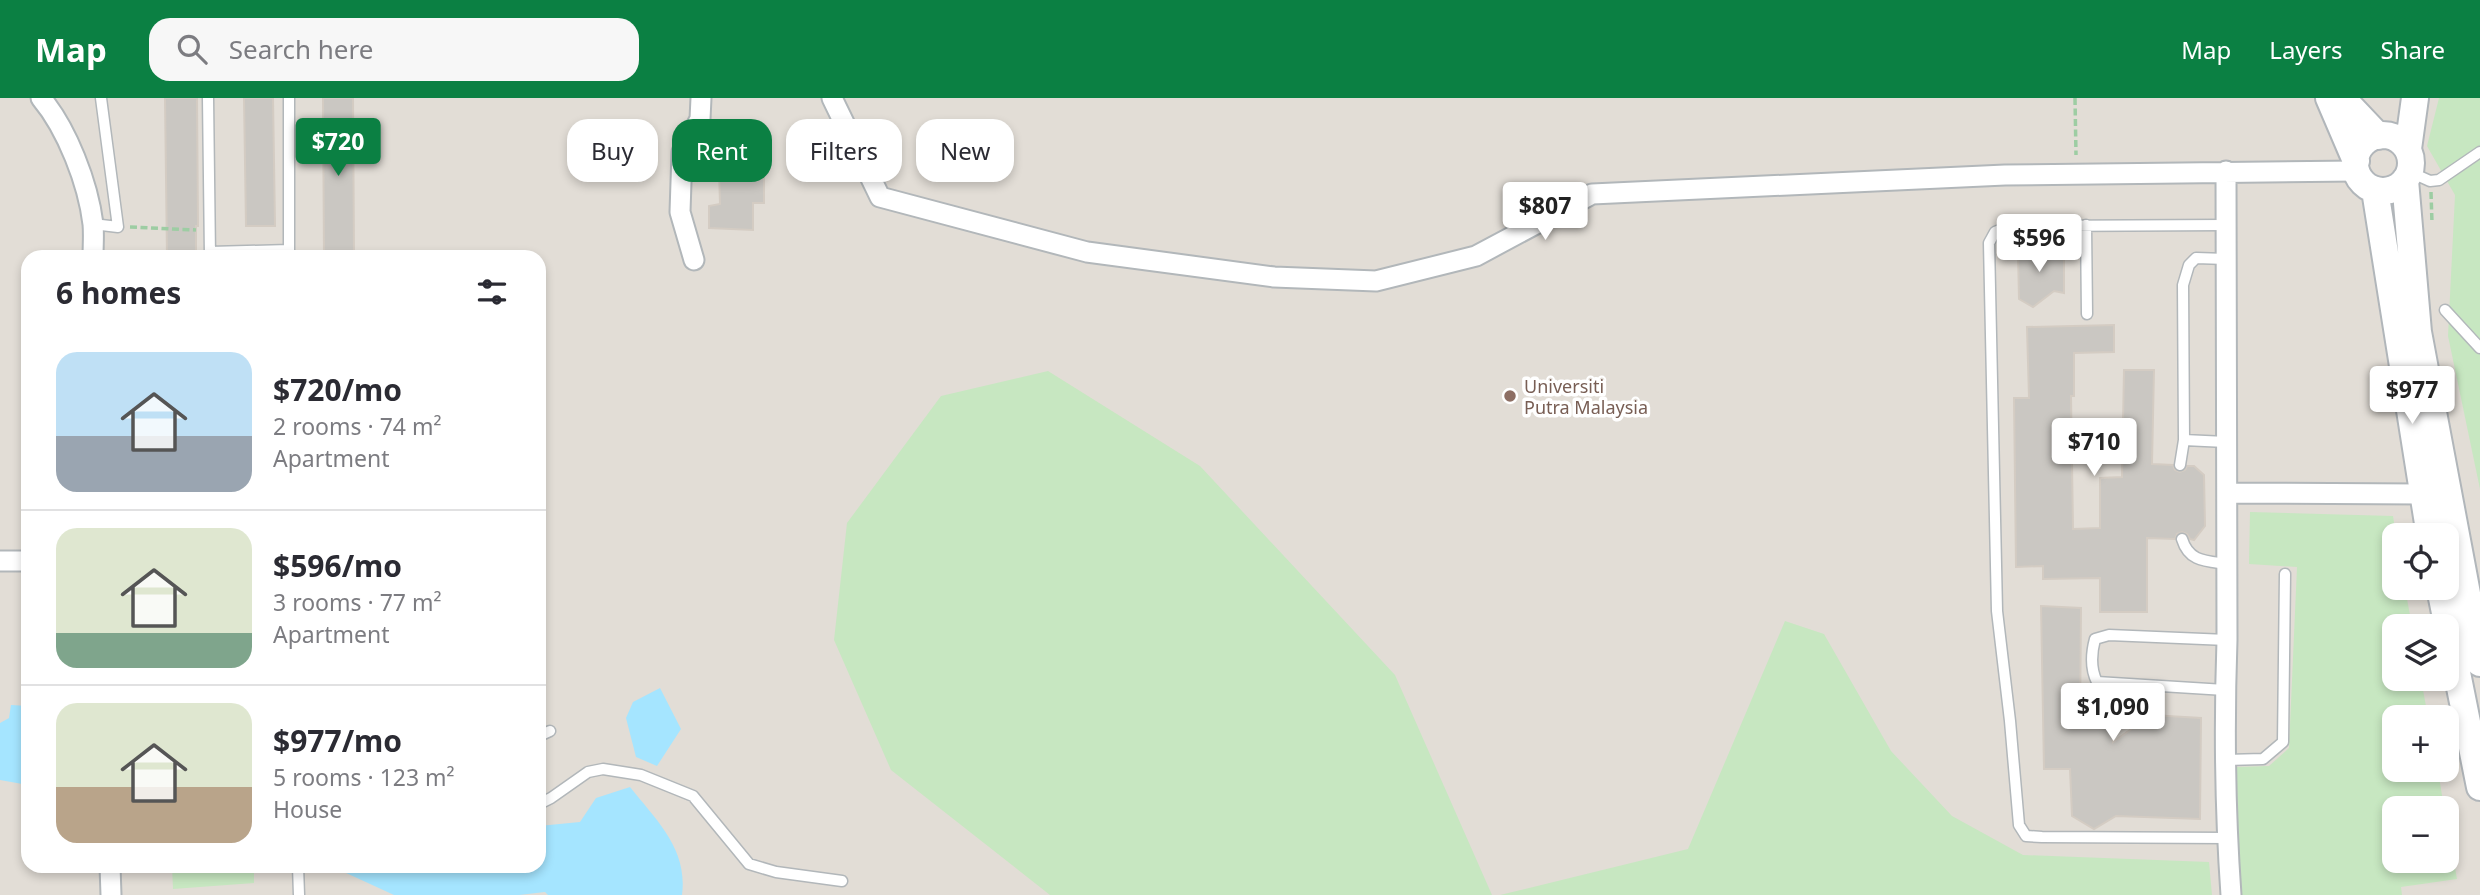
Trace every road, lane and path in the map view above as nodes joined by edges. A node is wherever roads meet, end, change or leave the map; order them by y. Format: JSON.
{"nodes":[{"id":1,"x":41,"y":98,"type":"edge"},
{"id":2,"x":101,"y":98,"type":"edge"},
{"id":3,"x":208,"y":98,"type":"edge"},
{"id":4,"x":289,"y":98,"type":"edge"},
{"id":5,"x":701,"y":98,"type":"edge"},
{"id":6,"x":832,"y":98,"type":"edge"},
{"id":7,"x":2075,"y":98,"type":"edge"},
{"id":8,"x":2329,"y":98,"type":"edge"},
{"id":9,"x":2342,"y":98,"type":"edge"},
{"id":10,"x":2399,"y":98,"type":"edge"},
{"id":11,"x":2414,"y":98,"type":"edge"},
{"id":12,"x":2480,"y":152,"type":"edge"},
{"id":13,"x":2404,"y":159,"type":"junction"},
{"id":14,"x":2356,"y":166,"type":"junction"},
{"id":15,"x":2226,"y":171,"type":"junction"},
{"id":16,"x":2076,"y":174,"type":"junction"},
{"id":17,"x":2375,"y":190,"type":"junction"},
{"id":18,"x":93,"y":224,"type":"junction"},
{"id":19,"x":2086,"y":225,"type":"junction"},
{"id":20,"x":2226,"y":225,"type":"junction"},
{"id":21,"x":118,"y":227,"type":"junction"},
{"id":22,"x":210,"y":230,"type":"junction"},
{"id":23,"x":2433,"y":233,"type":"dead end"},
{"id":24,"x":93,"y":250,"type":"edge"},
{"id":25,"x":210,"y":250,"type":"edge"},
{"id":26,"x":289,"y":250,"type":"edge"},
{"id":27,"x":2226,"y":259,"type":"junction"},
{"id":28,"x":694,"y":260,"type":"dead end"},
{"id":29,"x":2445,"y":310,"type":"dead end"},
{"id":30,"x":2087,"y":314,"type":"dead end"},
{"id":31,"x":2480,"y":348,"type":"edge"},
{"id":32,"x":2185,"y":440,"type":"junction"},
{"id":33,"x":2227,"y":442,"type":"junction"},
{"id":34,"x":2180,"y":465,"type":"dead end"},
{"id":35,"x":2227,"y":493,"type":"junction"},
{"id":36,"x":2422,"y":494,"type":"junction"},
{"id":37,"x":2428,"y":523,"type":"edge"},
{"id":38,"x":2182,"y":539,"type":"dead end"},
{"id":39,"x":0,"y":561,"type":"edge"},
{"id":40,"x":21,"y":561,"type":"edge"},
{"id":41,"x":2227,"y":564,"type":"junction"},
{"id":42,"x":2285,"y":574,"type":"dead end"},
{"id":43,"x":2442,"y":600,"type":"edge"},
{"id":44,"x":2227,"y":639,"type":"junction"},
{"id":45,"x":2480,"y":663,"type":"edge"},
{"id":46,"x":2225,"y":690,"type":"junction"},
{"id":47,"x":550,"y":732,"type":"dead end"},
{"id":48,"x":546,"y":733,"type":"edge"},
{"id":49,"x":2226,"y":760,"type":"junction"},
{"id":50,"x":2480,"y":787,"type":"edge"},
{"id":51,"x":546,"y":800,"type":"edge"},
{"id":52,"x":2227,"y":838,"type":"junction"},
{"id":53,"x":110,"y":873,"type":"edge"},
{"id":54,"x":298,"y":873,"type":"edge"},
{"id":55,"x":842,"y":881,"type":"dead end"},
{"id":56,"x":111,"y":895,"type":"edge"},
{"id":57,"x":299,"y":895,"type":"edge"},
{"id":58,"x":2231,"y":895,"type":"edge"}],
"edges":[{"from":1,"to":18,"type":"street"},
{"from":2,"to":21,"type":"lane"},
{"from":3,"to":22,"type":"lane"},
{"from":4,"to":26,"type":"lane"},
{"from":5,"to":28,"type":"street"},
{"from":6,"to":16,"type":"street"},
{"from":7,"to":16,"type":"path"},
{"from":8,"to":14,"type":"main road"},
{"from":9,"to":13,"type":"main road"},
{"from":10,"to":13,"type":"main road"},
{"from":11,"to":13,"type":"main road"},
{"from":12,"to":13,"type":"lane"},
{"from":13,"to":14,"type":"main road"},
{"from":13,"to":17,"type":"main road"},
{"from":13,"to":23,"type":"path"},
{"from":13,"to":45,"type":"main road"},
{"from":14,"to":15,"type":"street"},
{"from":14,"to":17,"type":"main road"},
{"from":15,"to":16,"type":"street"},
{"from":15,"to":20,"type":"street"},
{"from":17,"to":36,"type":"main road"},
{"from":18,"to":21,"type":"lane"},
{"from":18,"to":24,"type":"street"},
{"from":19,"to":20,"type":"lane"},
{"from":19,"to":30,"type":"lane"},
{"from":19,"to":52,"type":"lane"},
{"from":20,"to":27,"type":"street"},
{"from":21,"to":22,"type":"path"},
{"from":22,"to":25,"type":"lane"},
{"from":27,"to":32,"type":"lane"},
{"from":27,"to":33,"type":"street"},
{"from":29,"to":31,"type":"lane"},
{"from":32,"to":33,"type":"lane"},
{"from":32,"to":34,"type":"lane"},
{"from":33,"to":35,"type":"street"},
{"from":35,"to":36,"type":"street"},
{"from":35,"to":41,"type":"street"},
{"from":36,"to":37,"type":"main road"},
{"from":38,"to":41,"type":"lane"},
{"from":39,"to":40,"type":"street"},
{"from":41,"to":44,"type":"street"},
{"from":42,"to":49,"type":"lane"},
{"from":43,"to":50,"type":"main road"},
{"from":44,"to":46,"type":"street"},
{"from":44,"to":46,"type":"lane"},
{"from":46,"to":49,"type":"street"},
{"from":47,"to":48,"type":"lane"},
{"from":49,"to":52,"type":"street"},
{"from":51,"to":55,"type":"lane"},
{"from":52,"to":58,"type":"street"},
{"from":53,"to":56,"type":"street"},
{"from":54,"to":57,"type":"lane"}]}
